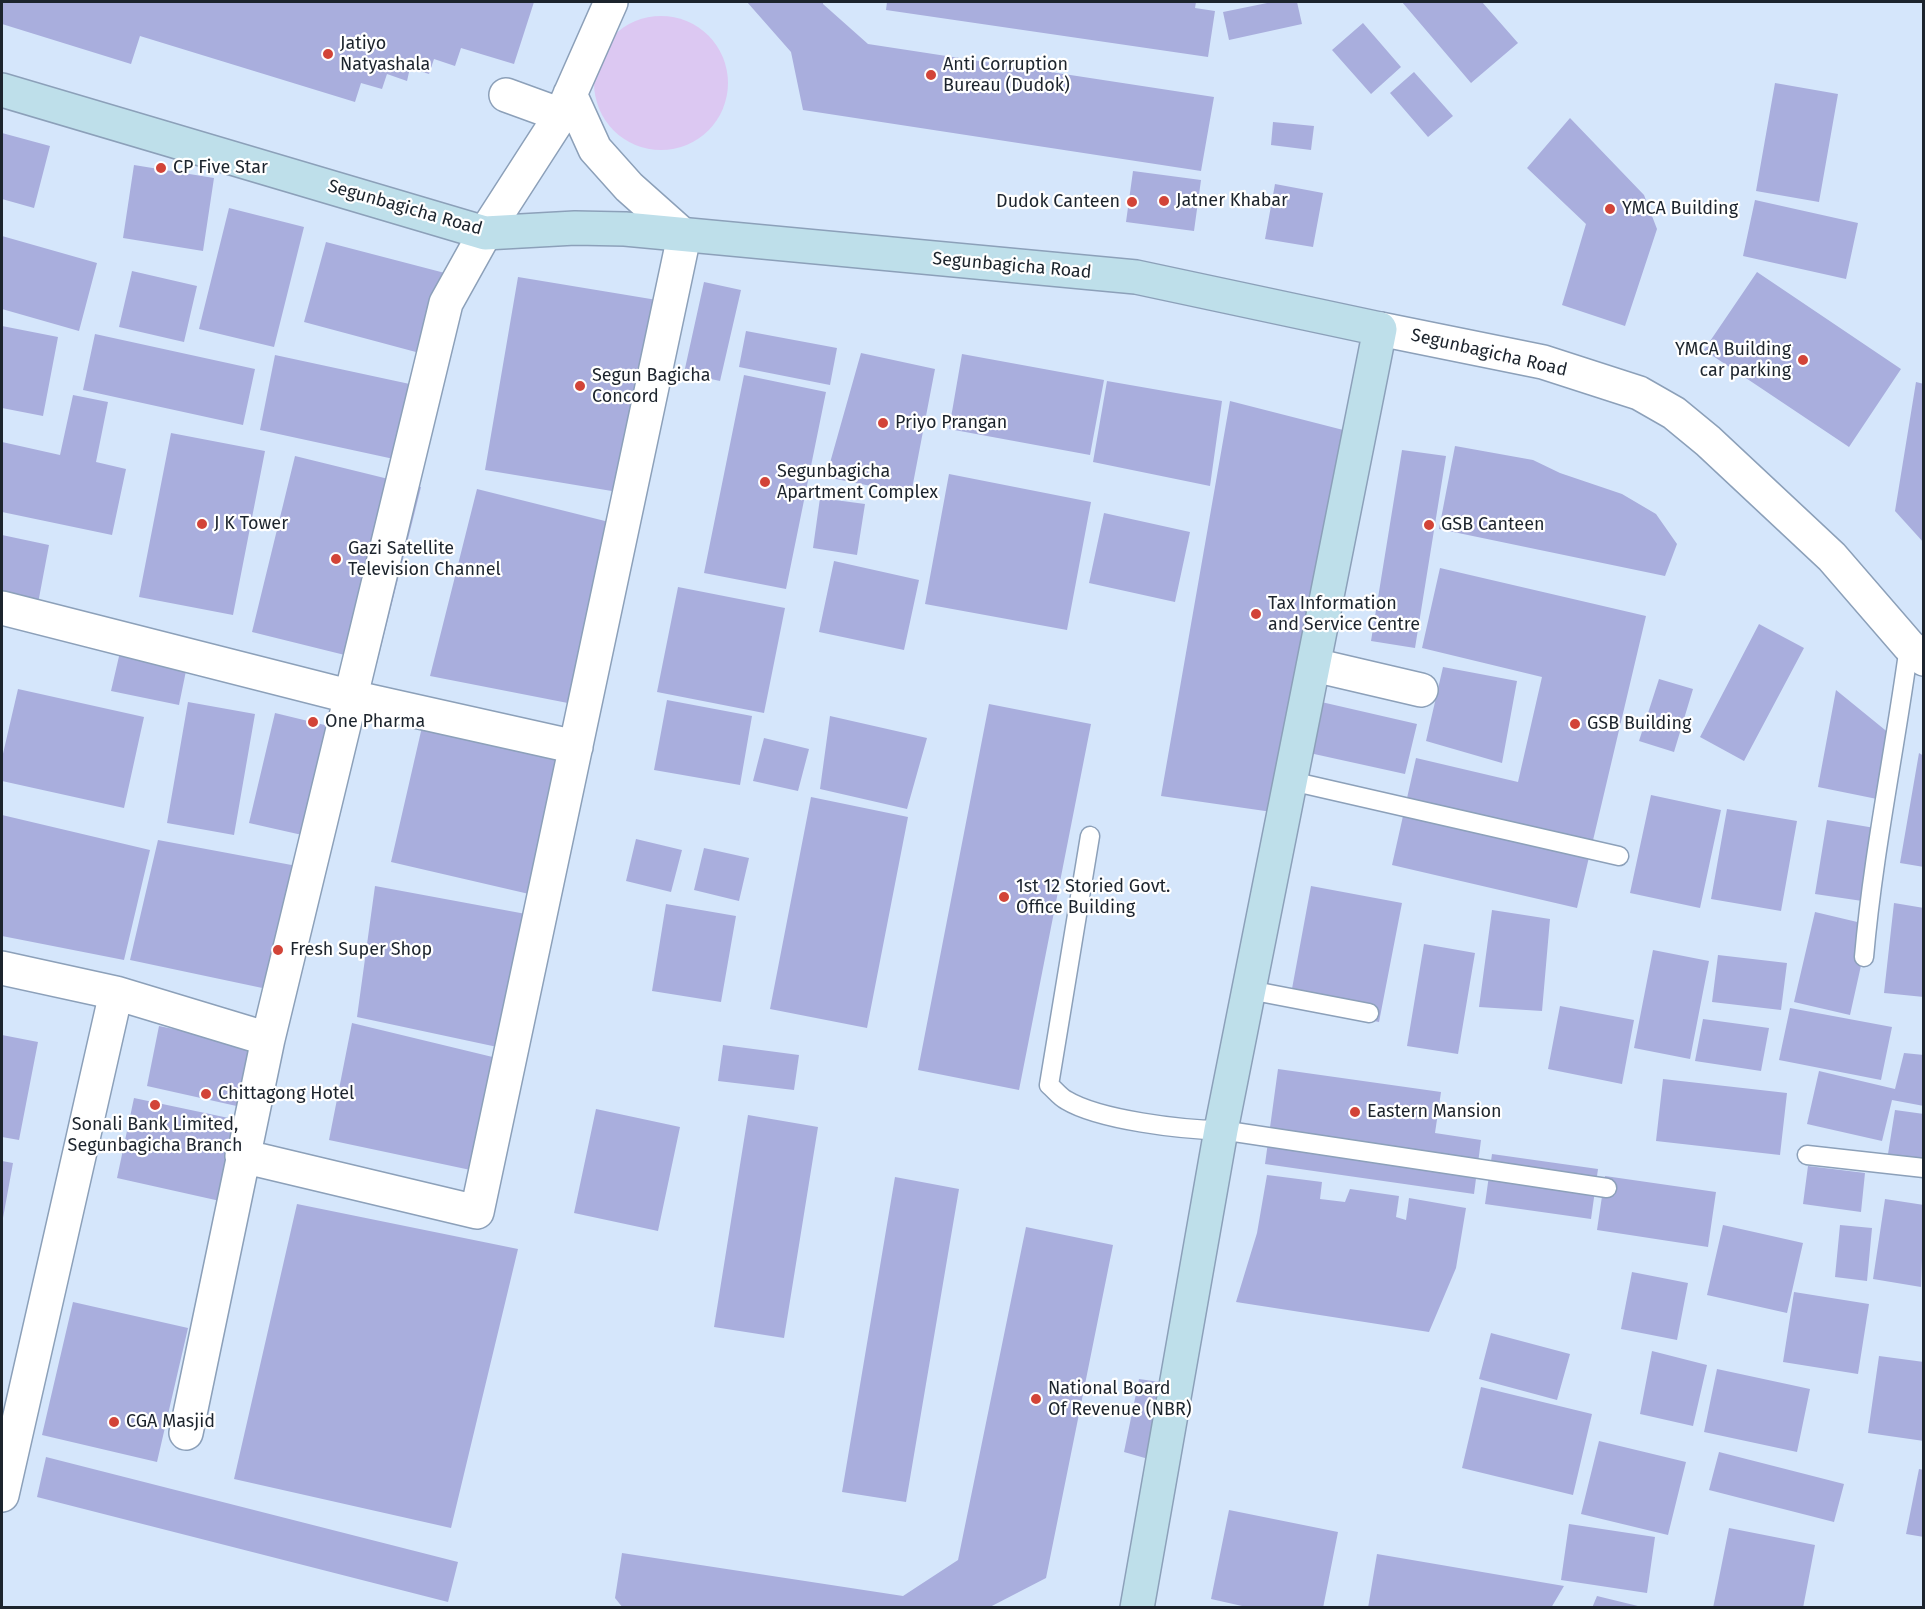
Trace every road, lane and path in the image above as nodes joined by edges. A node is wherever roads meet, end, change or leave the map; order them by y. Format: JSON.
{"nodes":[{"id":1,"x":611,"y":2,"type":"edge"},
{"id":2,"x":2,"y":90,"type":"edge"},
{"id":3,"x":506,"y":95,"type":"dead end"},
{"id":4,"x":566,"y":104,"type":"junction"},
{"id":5,"x":485,"y":233,"type":"junction"},
{"id":6,"x":684,"y":236,"type":"junction"},
{"id":7,"x":1380,"y":329,"type":"junction"},
{"id":8,"x":2,"y":608,"type":"edge"},
{"id":9,"x":1916,"y":653,"type":"edge"},
{"id":10,"x":1314,"y":665,"type":"junction"},
{"id":11,"x":1421,"y":690,"type":"dead end"},
{"id":12,"x":352,"y":698,"type":"junction"},
{"id":13,"x":576,"y":747,"type":"junction"},
{"id":14,"x":1291,"y":781,"type":"junction"},
{"id":15,"x":1089,"y":836,"type":"dead end"},
{"id":16,"x":1619,"y":856,"type":"dead end"},
{"id":17,"x":1864,"y":957,"type":"dead end"},
{"id":18,"x":2,"y":968,"type":"edge"},
{"id":19,"x":1249,"y":990,"type":"junction"},
{"id":20,"x":116,"y":993,"type":"junction"},
{"id":21,"x":1369,"y":1013,"type":"dead end"},
{"id":22,"x":268,"y":1039,"type":"junction"},
{"id":23,"x":1221,"y":1130,"type":"junction"},
{"id":24,"x":1807,"y":1155,"type":"dead end"},
{"id":25,"x":242,"y":1156,"type":"junction"},
{"id":26,"x":1923,"y":1168,"type":"edge"},
{"id":27,"x":1607,"y":1188,"type":"dead end"},
{"id":28,"x":10,"y":1423,"type":"edge"},
{"id":29,"x":186,"y":1433,"type":"dead end"},
{"id":30,"x":2,"y":1495,"type":"edge"},
{"id":31,"x":1137,"y":1608,"type":"edge"}],
"edges":[{"from":1,"to":4,"type":"street"},
{"from":2,"to":5,"type":"street","name":"Segunbagicha Road"},
{"from":3,"to":4,"type":"street"},
{"from":4,"to":5,"type":"street"},
{"from":4,"to":6,"type":"street"},
{"from":5,"to":6,"type":"street","name":"Segunbagicha Road"},
{"from":5,"to":12,"type":"street"},
{"from":6,"to":7,"type":"street","name":"Segunbagicha Road"},
{"from":6,"to":13,"type":"street"},
{"from":7,"to":9,"type":"street","name":"Segunbagicha Road"},
{"from":7,"to":10,"type":"street"},
{"from":8,"to":12,"type":"street"},
{"from":9,"to":17,"type":"lane"},
{"from":10,"to":11,"type":"street"},
{"from":10,"to":14,"type":"street"},
{"from":12,"to":13,"type":"street"},
{"from":12,"to":22,"type":"street"},
{"from":13,"to":25,"type":"street"},
{"from":14,"to":16,"type":"lane"},
{"from":14,"to":19,"type":"street"},
{"from":15,"to":23,"type":"lane"},
{"from":18,"to":20,"type":"street"},
{"from":19,"to":21,"type":"lane"},
{"from":19,"to":23,"type":"street"},
{"from":20,"to":22,"type":"street"},
{"from":20,"to":28,"type":"street"},
{"from":22,"to":25,"type":"street"},
{"from":23,"to":27,"type":"lane"},
{"from":23,"to":31,"type":"street"},
{"from":24,"to":26,"type":"lane"},
{"from":25,"to":29,"type":"street"},
{"from":28,"to":30,"type":"street"}]}
